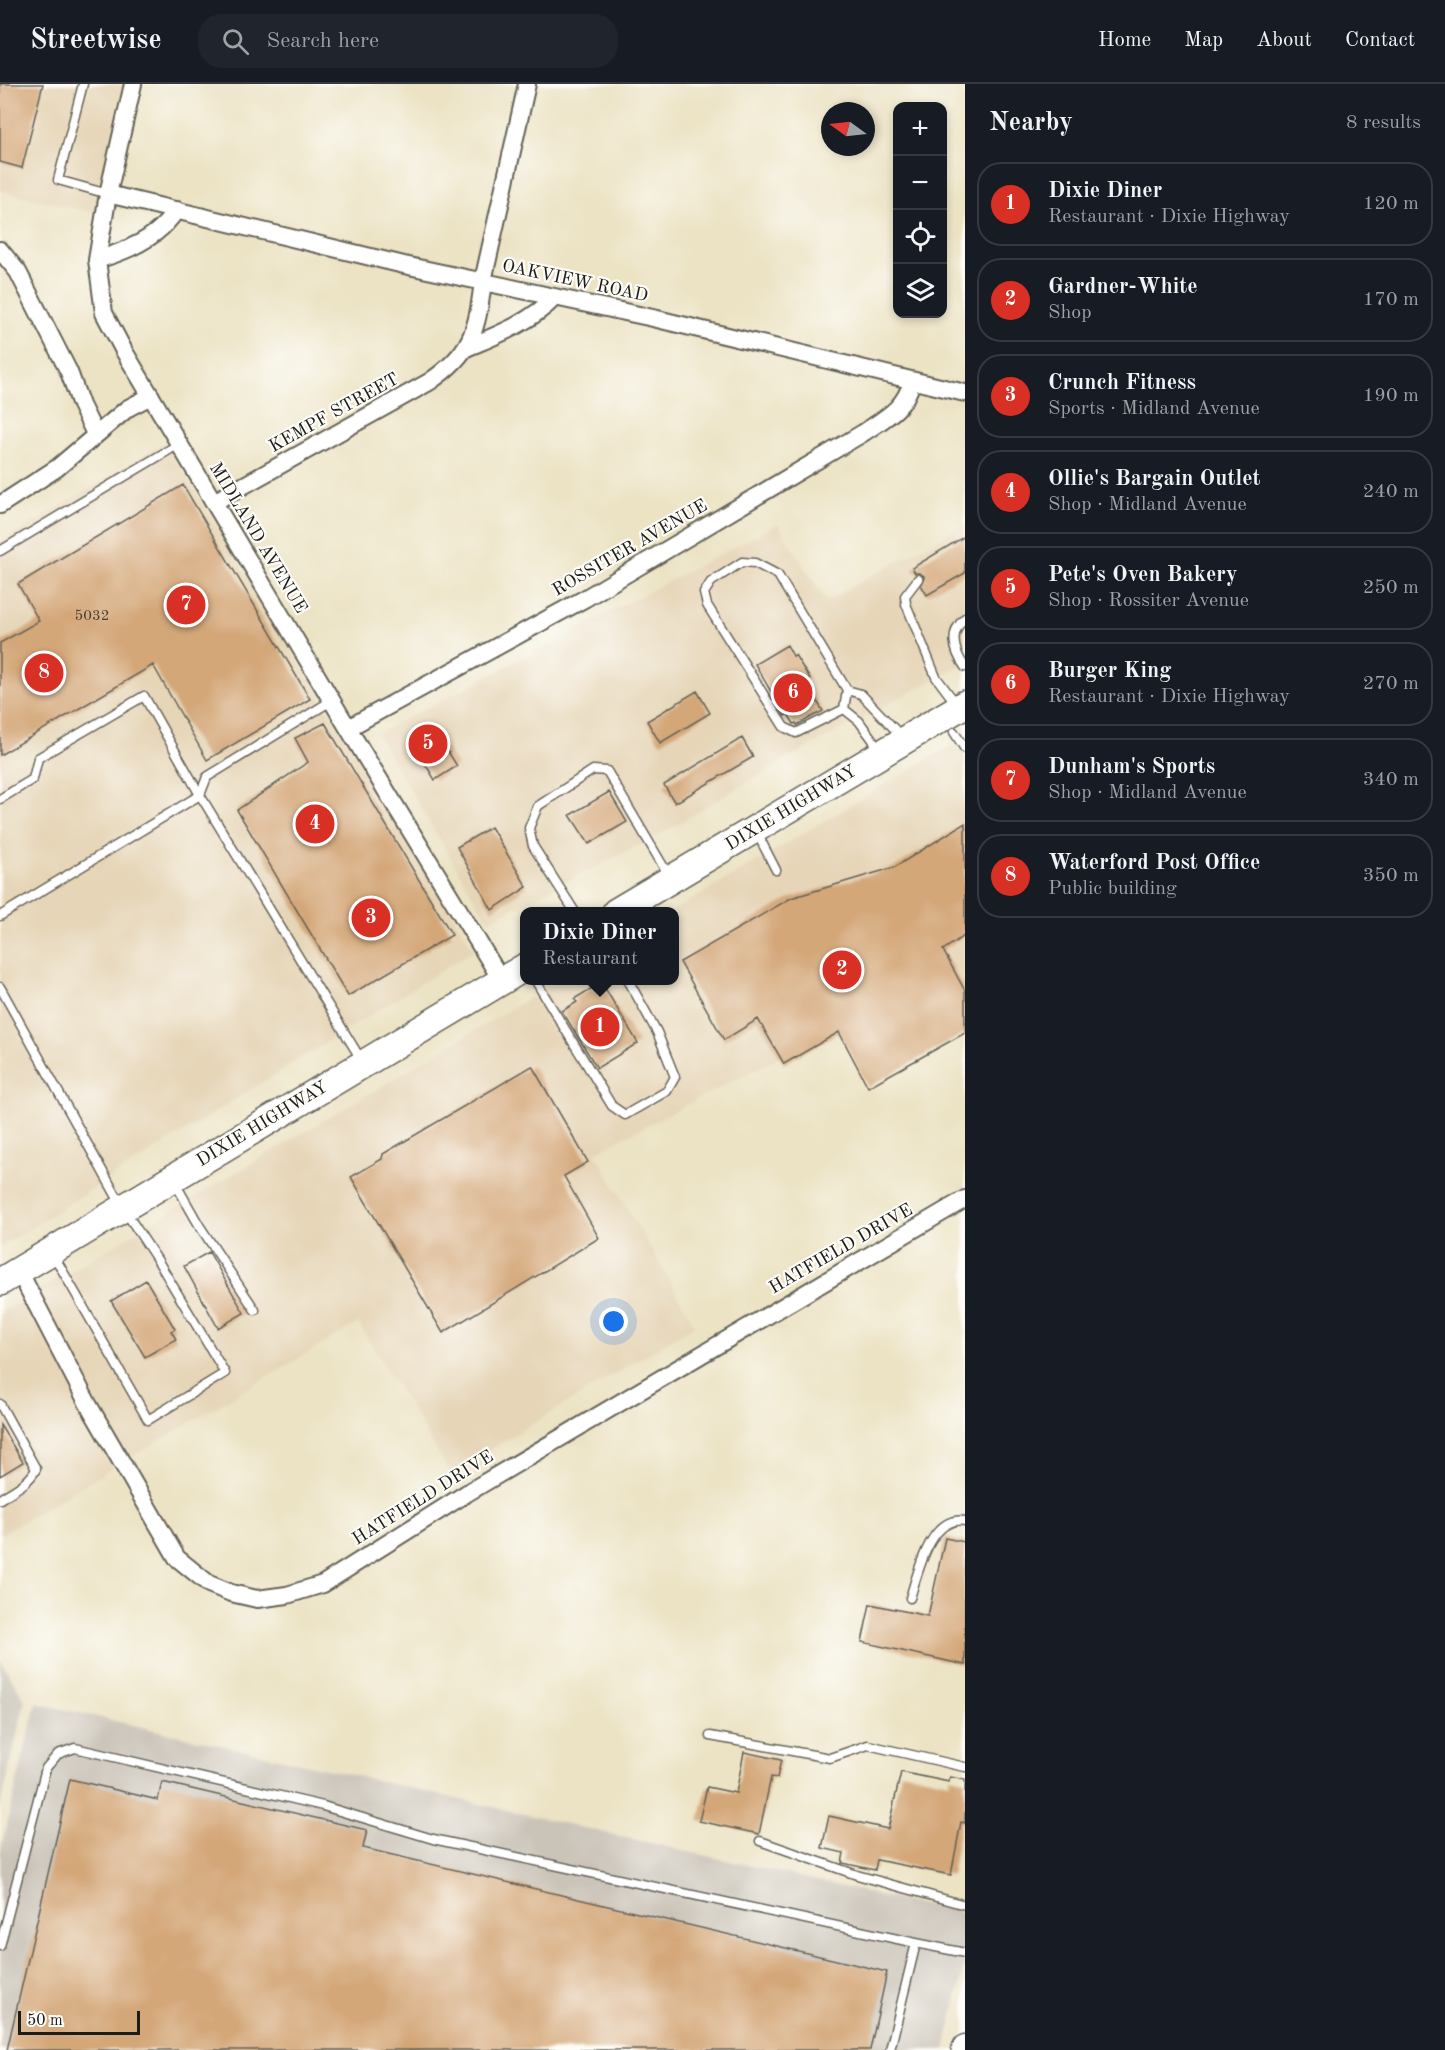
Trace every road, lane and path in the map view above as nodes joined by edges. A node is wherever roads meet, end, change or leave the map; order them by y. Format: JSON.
{"nodes":[{"id":1,"x":83,"y":84,"type":"edge"},
{"id":2,"x":134,"y":84,"type":"edge"},
{"id":3,"x":527,"y":84,"type":"edge"},
{"id":4,"x":108,"y":194,"type":"junction"},
{"id":5,"x":177,"y":210,"type":"junction"},
{"id":6,"x":0,"y":250,"type":"edge"},
{"id":7,"x":97,"y":260,"type":"junction"},
{"id":8,"x":483,"y":281,"type":"junction"},
{"id":9,"x":555,"y":297,"type":"junction"},
{"id":10,"x":464,"y":350,"type":"junction"},
{"id":11,"x":912,"y":381,"type":"junction"},
{"id":12,"x":965,"y":393,"type":"edge"},
{"id":13,"x":151,"y":396,"type":"junction"},
{"id":14,"x":95,"y":434,"type":"junction"},
{"id":15,"x":179,"y":444,"type":"junction"},
{"id":16,"x":214,"y":502,"type":"junction"},
{"id":17,"x":0,"y":505,"type":"edge"},
{"id":18,"x":0,"y":551,"type":"edge"},
{"id":19,"x":918,"y":579,"type":"dead end"},
{"id":20,"x":965,"y":618,"type":"edge"},
{"id":21,"x":965,"y":667,"type":"edge"},
{"id":22,"x":847,"y":690,"type":"junction"},
{"id":23,"x":331,"y":701,"type":"junction"},
{"id":24,"x":844,"y":709,"type":"junction"},
{"id":25,"x":962,"y":724,"type":"edge"},
{"id":26,"x":348,"y":728,"type":"junction"},
{"id":27,"x":894,"y":747,"type":"junction"},
{"id":28,"x":200,"y":795,"type":"junction"},
{"id":29,"x":0,"y":799,"type":"edge"},
{"id":30,"x":801,"y":802,"type":"junction"},
{"id":31,"x":755,"y":830,"type":"junction"},
{"id":32,"x":776,"y":870,"type":"dead end"},
{"id":33,"x":670,"y":879,"type":"junction"},
{"id":34,"x":572,"y":907,"type":"edge"},
{"id":35,"x":630,"y":907,"type":"edge"},
{"id":36,"x":0,"y":916,"type":"edge"},
{"id":37,"x":520,"y":970,"type":"edge"},
{"id":38,"x":502,"y":981,"type":"junction"},
{"id":39,"x":537,"y":985,"type":"edge"},
{"id":40,"x":630,"y":985,"type":"edge"},
{"id":41,"x":0,"y":987,"type":"edge"},
{"id":42,"x":364,"y":1064,"type":"junction"},
{"id":43,"x":172,"y":1178,"type":"junction"},
{"id":44,"x":965,"y":1199,"type":"edge"},
{"id":45,"x":123,"y":1208,"type":"junction"},
{"id":46,"x":51,"y":1251,"type":"junction"},
{"id":47,"x":9,"y":1276,"type":"edge"},
{"id":48,"x":255,"y":1310,"type":"dead end"},
{"id":49,"x":0,"y":1404,"type":"edge"},
{"id":50,"x":0,"y":1499,"type":"edge"},
{"id":51,"x":965,"y":1521,"type":"edge"},
{"id":52,"x":910,"y":1598,"type":"dead end"},
{"id":53,"x":710,"y":1736,"type":"dead end"},
{"id":54,"x":965,"y":1767,"type":"edge"},
{"id":55,"x":760,"y":1841,"type":"dead end"},
{"id":56,"x":965,"y":1905,"type":"edge"},
{"id":57,"x":916,"y":1943,"type":"junction"},
{"id":58,"x":0,"y":1946,"type":"edge"},
{"id":59,"x":965,"y":1953,"type":"edge"},
{"id":60,"x":890,"y":2050,"type":"edge"}],
"edges":[{"from":1,"to":4,"type":"lane"},
{"from":2,"to":4,"type":"street","name":"MIDLAND AVENUE"},
{"from":3,"to":8,"type":"street","name":"KEMPF STREET"},
{"from":4,"to":5,"type":"street","name":"OAKVIEW ROAD"},
{"from":4,"to":7,"type":"street","name":"MIDLAND AVENUE"},
{"from":5,"to":7,"type":"street"},
{"from":5,"to":8,"type":"street","name":"OAKVIEW ROAD"},
{"from":6,"to":14,"type":"street"},
{"from":7,"to":13,"type":"street","name":"MIDLAND AVENUE"},
{"from":8,"to":9,"type":"street","name":"OAKVIEW ROAD"},
{"from":8,"to":10,"type":"street","name":"KEMPF STREET"},
{"from":9,"to":10,"type":"street","name":"KEMPF STREET"},
{"from":9,"to":11,"type":"street","name":"OAKVIEW ROAD"},
{"from":10,"to":16,"type":"street","name":"KEMPF STREET"},
{"from":11,"to":12,"type":"street","name":"OAKVIEW ROAD"},
{"from":11,"to":26,"type":"street","name":"ROSSITER AVENUE"},
{"from":13,"to":14,"type":"street"},
{"from":13,"to":15,"type":"street","name":"MIDLAND AVENUE"},
{"from":14,"to":17,"type":"street"},
{"from":15,"to":16,"type":"street","name":"MIDLAND AVENUE"},
{"from":15,"to":18,"type":"lane"},
{"from":16,"to":23,"type":"street","name":"MIDLAND AVENUE"},
{"from":19,"to":25,"type":"lane"},
{"from":20,"to":21,"type":"lane"},
{"from":22,"to":24,"type":"lane"},
{"from":22,"to":24,"type":"lane"},
{"from":22,"to":27,"type":"lane"},
{"from":23,"to":26,"type":"street","name":"MIDLAND AVENUE"},
{"from":23,"to":28,"type":"lane"},
{"from":24,"to":27,"type":"lane"},
{"from":25,"to":27,"type":"main road","name":"DIXIE HIGHWAY"},
{"from":25,"to":30,"type":"main road"},
{"from":26,"to":38,"type":"street","name":"MIDLAND AVENUE"},
{"from":27,"to":30,"type":"main road","name":"DIXIE HIGHWAY"},
{"from":28,"to":29,"type":"lane"},
{"from":28,"to":36,"type":"lane"},
{"from":28,"to":42,"type":"lane"},
{"from":30,"to":31,"type":"main road","name":"DIXIE HIGHWAY"},
{"from":31,"to":32,"type":"lane"},
{"from":31,"to":33,"type":"main road","name":"DIXIE HIGHWAY"},
{"from":33,"to":34,"type":"lane"},
{"from":33,"to":35,"type":"main road","name":"DIXIE HIGHWAY"},
{"from":37,"to":38,"type":"main road","name":"DIXIE HIGHWAY"},
{"from":38,"to":42,"type":"main road","name":"DIXIE HIGHWAY"},
{"from":39,"to":40,"type":"lane"},
{"from":41,"to":45,"type":"lane"},
{"from":42,"to":43,"type":"main road","name":"DIXIE HIGHWAY"},
{"from":43,"to":45,"type":"main road","name":"DIXIE HIGHWAY"},
{"from":43,"to":48,"type":"lane"},
{"from":44,"to":47,"type":"street","name":"HATFIELD DRIVE"},
{"from":45,"to":46,"type":"main road","name":"DIXIE HIGHWAY"},
{"from":45,"to":46,"type":"lane"},
{"from":46,"to":47,"type":"main road","name":"DIXIE HIGHWAY"},
{"from":49,"to":50,"type":"lane"},
{"from":51,"to":52,"type":"lane"},
{"from":53,"to":54,"type":"lane"},
{"from":55,"to":56,"type":"lane"},
{"from":57,"to":58,"type":"lane"},
{"from":57,"to":59,"type":"lane"},
{"from":57,"to":60,"type":"lane"}]}
